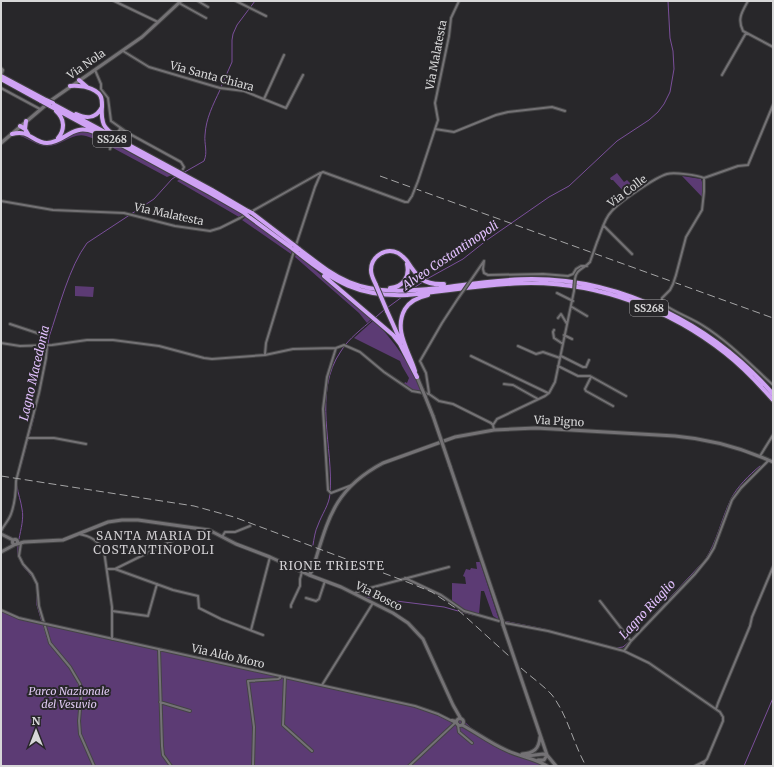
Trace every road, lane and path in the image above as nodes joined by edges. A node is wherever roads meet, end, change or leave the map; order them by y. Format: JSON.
{"nodes":[{"id":1,"x":114,"y":1,"type":"edge"},
{"id":2,"x":198,"y":1,"type":"edge"},
{"id":3,"x":236,"y":1,"type":"edge"},
{"id":4,"x":459,"y":1,"type":"edge"},
{"id":5,"x":748,"y":1,"type":"edge"},
{"id":6,"x":180,"y":2,"type":"edge"},
{"id":7,"x":208,"y":7,"type":"dead end"},
{"id":8,"x":266,"y":16,"type":"dead end"},
{"id":9,"x":206,"y":18,"type":"dead end"},
{"id":10,"x":159,"y":23,"type":"junction"},
{"id":11,"x":746,"y":33,"type":"junction"},
{"id":12,"x":773,"y":47,"type":"edge"},
{"id":13,"x":123,"y":50,"type":"junction"},
{"id":14,"x":284,"y":55,"type":"dead end"},
{"id":15,"x":1,"y":68,"type":"edge"},
{"id":16,"x":94,"y":69,"type":"junction"},
{"id":17,"x":2,"y":74,"type":"edge"},
{"id":18,"x":303,"y":75,"type":"dead end"},
{"id":19,"x":722,"y":75,"type":"dead end"},
{"id":20,"x":1,"y":79,"type":"edge"},
{"id":21,"x":81,"y":81,"type":"junction"},
{"id":22,"x":70,"y":86,"type":"joint"},
{"id":23,"x":1,"y":88,"type":"edge"},
{"id":24,"x":264,"y":99,"type":"junction"},
{"id":25,"x":42,"y":101,"type":"junction"},
{"id":26,"x":103,"y":104,"type":"junction"},
{"id":27,"x":51,"y":105,"type":"junction"},
{"id":28,"x":773,"y":105,"type":"edge"},
{"id":29,"x":40,"y":109,"type":"junction"},
{"id":30,"x":565,"y":111,"type":"dead end"},
{"id":31,"x":26,"y":121,"type":"junction"},
{"id":32,"x":20,"y":127,"type":"junction"},
{"id":33,"x":120,"y":128,"type":"junction"},
{"id":34,"x":435,"y":129,"type":"junction"},
{"id":35,"x":24,"y":131,"type":"junction"},
{"id":36,"x":12,"y":134,"type":"junction"},
{"id":37,"x":118,"y":134,"type":"dead end"},
{"id":38,"x":56,"y":140,"type":"junction"},
{"id":39,"x":1,"y":143,"type":"edge"},
{"id":40,"x":114,"y":143,"type":"junction"},
{"id":41,"x":110,"y":149,"type":"dead end"},
{"id":42,"x":141,"y":152,"type":"junction"},
{"id":43,"x":183,"y":169,"type":"dead end"},
{"id":44,"x":175,"y":172,"type":"junction"},
{"id":45,"x":320,"y":173,"type":"junction"},
{"id":46,"x":704,"y":178,"type":"junction"},
{"id":47,"x":1,"y":201,"type":"edge"},
{"id":48,"x":604,"y":226,"type":"junction"},
{"id":49,"x":298,"y":251,"type":"junction"},
{"id":50,"x":632,"y":254,"type":"dead end"},
{"id":51,"x":407,"y":262,"type":"junction"},
{"id":52,"x":311,"y":263,"type":"junction"},
{"id":53,"x":587,"y":266,"type":"junction"},
{"id":54,"x":351,"y":282,"type":"junction"},
{"id":55,"x":472,"y":284,"type":"junction"},
{"id":56,"x":478,"y":287,"type":"junction"},
{"id":57,"x":406,"y":292,"type":"junction"},
{"id":58,"x":557,"y":293,"type":"dead end"},
{"id":59,"x":573,"y":301,"type":"junction"},
{"id":60,"x":572,"y":307,"type":"junction"},
{"id":61,"x":587,"y":316,"type":"dead end"},
{"id":62,"x":558,"y":318,"type":"dead end"},
{"id":63,"x":10,"y":324,"type":"dead end"},
{"id":64,"x":567,"y":324,"type":"junction"},
{"id":65,"x":554,"y":330,"type":"dead end"},
{"id":66,"x":564,"y":335,"type":"junction"},
{"id":67,"x":572,"y":339,"type":"dead end"},
{"id":68,"x":1,"y":343,"type":"edge"},
{"id":69,"x":562,"y":344,"type":"junction"},
{"id":70,"x":42,"y":345,"type":"junction"},
{"id":71,"x":47,"y":346,"type":"junction"},
{"id":72,"x":518,"y":346,"type":"dead end"},
{"id":73,"x":336,"y":348,"type":"junction"},
{"id":74,"x":265,"y":355,"type":"junction"},
{"id":75,"x":471,"y":356,"type":"dead end"},
{"id":76,"x":560,"y":357,"type":"junction"},
{"id":77,"x":589,"y":360,"type":"dead end"},
{"id":78,"x":558,"y":366,"type":"junction"},
{"id":79,"x":417,"y":377,"type":"junction"},
{"id":80,"x":592,"y":377,"type":"junction"},
{"id":81,"x":504,"y":384,"type":"dead end"},
{"id":82,"x":773,"y":385,"type":"edge"},
{"id":83,"x":548,"y":394,"type":"junction"},
{"id":84,"x":773,"y":394,"type":"edge"},
{"id":85,"x":427,"y":395,"type":"junction"},
{"id":86,"x":626,"y":396,"type":"dead end"},
{"id":87,"x":538,"y":400,"type":"junction"},
{"id":88,"x":773,"y":400,"type":"edge"},
{"id":89,"x":613,"y":406,"type":"dead end"},
{"id":90,"x":493,"y":425,"type":"junction"},
{"id":91,"x":494,"y":430,"type":"junction"},
{"id":92,"x":773,"y":435,"type":"edge"},
{"id":93,"x":27,"y":438,"type":"junction"},
{"id":94,"x":86,"y":444,"type":"dead end"},
{"id":95,"x":760,"y":456,"type":"junction"},
{"id":96,"x":769,"y":460,"type":"junction"},
{"id":97,"x":773,"y":462,"type":"edge"},
{"id":98,"x":352,"y":484,"type":"junction"},
{"id":99,"x":331,"y":493,"type":"junction"},
{"id":100,"x":328,"y":494,"type":"dead end"},
{"id":101,"x":250,"y":526,"type":"dead end"},
{"id":102,"x":1,"y":531,"type":"edge"},
{"id":103,"x":1,"y":534,"type":"edge"},
{"id":104,"x":79,"y":534,"type":"junction"},
{"id":105,"x":182,"y":536,"type":"dead end"},
{"id":106,"x":222,"y":537,"type":"junction"},
{"id":107,"x":17,"y":542,"type":"junction"},
{"id":108,"x":1,"y":552,"type":"edge"},
{"id":109,"x":270,"y":557,"type":"junction"},
{"id":110,"x":449,"y":567,"type":"dead end"},
{"id":111,"x":773,"y":567,"type":"edge"},
{"id":112,"x":107,"y":569,"type":"junction"},
{"id":113,"x":115,"y":569,"type":"junction"},
{"id":114,"x":302,"y":572,"type":"junction"},
{"id":115,"x":309,"y":575,"type":"junction"},
{"id":116,"x":405,"y":578,"type":"junction"},
{"id":117,"x":325,"y":582,"type":"junction"},
{"id":118,"x":157,"y":584,"type":"junction"},
{"id":119,"x":355,"y":593,"type":"junction"},
{"id":120,"x":306,"y":598,"type":"dead end"},
{"id":121,"x":600,"y":601,"type":"dead end"},
{"id":122,"x":373,"y":603,"type":"junction"},
{"id":123,"x":291,"y":607,"type":"dead end"},
{"id":124,"x":1,"y":610,"type":"edge"},
{"id":125,"x":112,"y":611,"type":"junction"},
{"id":126,"x":500,"y":621,"type":"junction"},
{"id":127,"x":504,"y":624,"type":"junction"},
{"id":128,"x":251,"y":630,"type":"junction"},
{"id":129,"x":263,"y":635,"type":"dead end"},
{"id":130,"x":112,"y":639,"type":"junction"},
{"id":131,"x":631,"y":641,"type":"junction"},
{"id":132,"x":159,"y":649,"type":"junction"},
{"id":133,"x":624,"y":651,"type":"junction"},
{"id":134,"x":280,"y":676,"type":"junction"},
{"id":135,"x":284,"y":677,"type":"junction"},
{"id":136,"x":322,"y":684,"type":"junction"},
{"id":137,"x":160,"y":702,"type":"junction"},
{"id":138,"x":716,"y":709,"type":"junction"},
{"id":139,"x":190,"y":711,"type":"dead end"},
{"id":140,"x":457,"y":722,"type":"junction"},
{"id":141,"x":540,"y":735,"type":"junction"},
{"id":142,"x":472,"y":743,"type":"dead end"},
{"id":143,"x":312,"y":751,"type":"dead end"},
{"id":144,"x":547,"y":754,"type":"junction"},
{"id":145,"x":518,"y":755,"type":"junction"},
{"id":146,"x":526,"y":756,"type":"junction"},
{"id":147,"x":536,"y":760,"type":"junction"},
{"id":148,"x":705,"y":761,"type":"junction"},
{"id":149,"x":94,"y":766,"type":"edge"},
{"id":150,"x":171,"y":766,"type":"edge"},
{"id":151,"x":253,"y":766,"type":"edge"},
{"id":152,"x":409,"y":766,"type":"edge"},
{"id":153,"x":547,"y":766,"type":"edge"},
{"id":154,"x":556,"y":766,"type":"edge"},
{"id":155,"x":695,"y":766,"type":"edge"},
{"id":156,"x":703,"y":766,"type":"edge"}],
"edges":[{"from":1,"to":10,"type":"street"},
{"from":2,"to":7,"type":"street"},
{"from":3,"to":8,"type":"street"},
{"from":4,"to":34,"type":"street","name":"Via Malatesta"},
{"from":5,"to":11,"type":"street"},
{"from":6,"to":9,"type":"street"},
{"from":6,"to":10,"type":"main road","name":"Via Nola"},
{"from":10,"to":13,"type":"main road","name":"Via Nola"},
{"from":11,"to":12,"type":"street"},
{"from":11,"to":19,"type":"street"},
{"from":13,"to":16,"type":"main road","name":"Via Nola"},
{"from":13,"to":24,"type":"street","name":"Via Santa Chiara"},
{"from":14,"to":24,"type":"street"},
{"from":15,"to":17,"type":"street"},
{"from":16,"to":21,"type":"main road","name":"Via Nola"},
{"from":16,"to":33,"type":"street"},
{"from":17,"to":25,"type":"highway","number":"SS268"},
{"from":18,"to":24,"type":"street","name":"Via Santa Chiara"},
{"from":20,"to":25,"type":"highway","number":"SS268"},
{"from":21,"to":22,"type":"highway"},
{"from":21,"to":26,"type":"highway"},
{"from":22,"to":29,"type":"main road","name":"Via Nola"},
{"from":23,"to":29,"type":"street"},
{"from":25,"to":27,"type":"highway","number":"SS268","bridge":true},
{"from":26,"to":27,"type":"highway","number":"SS268"},
{"from":26,"to":42,"type":"highway","number":"SS268"},
{"from":27,"to":38,"type":"highway","number":"SS268"},
{"from":27,"to":40,"type":"highway","number":"SS268"},
{"from":27,"to":42,"type":"highway","number":"SS268"},
{"from":28,"to":46,"type":"street","name":"Via Colle"},
{"from":29,"to":31,"type":"main road","name":"Via Nola"},
{"from":30,"to":34,"type":"street"},
{"from":31,"to":32,"type":"main road","name":"Via Nola"},
{"from":31,"to":35,"type":"highway"},
{"from":32,"to":35,"type":"highway","number":"SS268"},
{"from":32,"to":36,"type":"main road","name":"Via Nola"},
{"from":33,"to":37,"type":"street"},
{"from":33,"to":43,"type":"street"},
{"from":34,"to":45,"type":"street","name":"Via Malatesta","bridge":true},
{"from":35,"to":36,"type":"highway"},
{"from":35,"to":38,"type":"highway","number":"SS268"},
{"from":36,"to":39,"type":"main road","name":"Via Nola"},
{"from":38,"to":40,"type":"highway","number":"SS268"},
{"from":40,"to":41,"type":"street"},
{"from":40,"to":44,"type":"highway","number":"SS268"},
{"from":42,"to":44,"type":"highway","number":"SS268"},
{"from":44,"to":49,"type":"highway","number":"SS268","bridge":true},
{"from":45,"to":47,"type":"street","name":"Via Malatesta"},
{"from":45,"to":74,"type":"street"},
{"from":46,"to":48,"type":"street","name":"Via Colle"},
{"from":46,"to":82,"type":"street","bridge":true},
{"from":48,"to":50,"type":"street"},
{"from":48,"to":53,"type":"street","name":"Via Colle","bridge":true},
{"from":49,"to":52,"type":"highway","number":"SS268"},
{"from":49,"to":54,"type":"highway","number":"SS268"},
{"from":51,"to":54,"type":"highway"},
{"from":51,"to":55,"type":"highway"},
{"from":51,"to":79,"type":"highway","bridge":true},
{"from":52,"to":57,"type":"highway","number":"SS268"},
{"from":52,"to":79,"type":"highway"},
{"from":53,"to":59,"type":"street","name":"Via Colle","bridge":true},
{"from":53,"to":85,"type":"street","bridge":true},
{"from":54,"to":57,"type":"highway","number":"SS268"},
{"from":55,"to":57,"type":"highway","number":"SS268"},
{"from":55,"to":84,"type":"highway","number":"SS268"},
{"from":56,"to":57,"type":"highway","number":"SS268"},
{"from":56,"to":79,"type":"highway"},
{"from":56,"to":88,"type":"highway","number":"SS268"},
{"from":58,"to":59,"type":"street"},
{"from":59,"to":60,"type":"street","name":"Via Colle"},
{"from":60,"to":61,"type":"street"},
{"from":60,"to":64,"type":"street","name":"Via Colle"},
{"from":62,"to":64,"type":"street"},
{"from":63,"to":70,"type":"street"},
{"from":64,"to":66,"type":"street","name":"Via Colle"},
{"from":65,"to":69,"type":"street"},
{"from":66,"to":67,"type":"street"},
{"from":66,"to":69,"type":"street","name":"Via Colle"},
{"from":68,"to":70,"type":"street"},
{"from":69,"to":76,"type":"street","name":"Via Colle"},
{"from":70,"to":71,"type":"street"},
{"from":71,"to":74,"type":"street"},
{"from":71,"to":93,"type":"street"},
{"from":72,"to":76,"type":"street"},
{"from":73,"to":74,"type":"street"},
{"from":73,"to":85,"type":"street"},
{"from":73,"to":99,"type":"street"},
{"from":75,"to":83,"type":"street"},
{"from":76,"to":77,"type":"street"},
{"from":76,"to":78,"type":"street","name":"Via Colle"},
{"from":78,"to":80,"type":"street"},
{"from":78,"to":83,"type":"street","name":"Via Colle"},
{"from":79,"to":85,"type":"main road","bridge":true},
{"from":80,"to":86,"type":"street"},
{"from":80,"to":89,"type":"street"},
{"from":81,"to":87,"type":"street"},
{"from":83,"to":87,"type":"street"},
{"from":85,"to":90,"type":"street"},
{"from":85,"to":126,"type":"main road","bridge":true},
{"from":87,"to":90,"type":"street"},
{"from":90,"to":91,"type":"street"},
{"from":91,"to":95,"type":"main road","name":"Via Pigno"},
{"from":91,"to":98,"type":"main road","name":"Via Pigno"},
{"from":92,"to":95,"type":"street"},
{"from":93,"to":94,"type":"street"},
{"from":93,"to":102,"type":"street"},
{"from":95,"to":96,"type":"main road","name":"Via Pigno"},
{"from":96,"to":97,"type":"main road","name":"Via Pigno"},
{"from":96,"to":131,"type":"street"},
{"from":98,"to":99,"type":"street","name":"Via Pigno"},
{"from":98,"to":115,"type":"main road","name":"Via Pigno"},
{"from":99,"to":100,"type":"street","name":"Via Pigno"},
{"from":101,"to":106,"type":"street"},
{"from":103,"to":107,"type":"main road"},
{"from":104,"to":106,"type":"main road","name":"Via Bosco"},
{"from":104,"to":107,"type":"main road","name":"Via Bosco"},
{"from":104,"to":112,"type":"street"},
{"from":105,"to":113,"type":"street"},
{"from":106,"to":109,"type":"main road","name":"Via Bosco"},
{"from":107,"to":108,"type":"main road"},
{"from":107,"to":149,"type":"street"},
{"from":109,"to":114,"type":"main road","name":"Via Bosco"},
{"from":109,"to":128,"type":"street"},
{"from":110,"to":116,"type":"street"},
{"from":111,"to":138,"type":"street"},
{"from":112,"to":113,"type":"street"},
{"from":112,"to":125,"type":"street"},
{"from":113,"to":118,"type":"street"},
{"from":114,"to":115,"type":"main road","name":"Via Bosco"},
{"from":114,"to":123,"type":"street"},
{"from":115,"to":117,"type":"main road","name":"Via Bosco"},
{"from":116,"to":119,"type":"street"},
{"from":116,"to":126,"type":"street"},
{"from":117,"to":119,"type":"main road","name":"Via Bosco"},
{"from":117,"to":120,"type":"street"},
{"from":118,"to":125,"type":"street"},
{"from":118,"to":128,"type":"street"},
{"from":119,"to":122,"type":"main road","name":"Via Bosco"},
{"from":121,"to":131,"type":"street"},
{"from":122,"to":136,"type":"street"},
{"from":122,"to":140,"type":"main road","name":"Via Bosco"},
{"from":124,"to":130,"type":"street","name":"Via Aldo Moro","bridge":true},
{"from":125,"to":130,"type":"street"},
{"from":126,"to":127,"type":"main road","bridge":true},
{"from":127,"to":133,"type":"street"},
{"from":127,"to":141,"type":"main road"},
{"from":128,"to":129,"type":"street"},
{"from":130,"to":132,"type":"street","name":"Via Aldo Moro"},
{"from":131,"to":133,"type":"street"},
{"from":132,"to":134,"type":"street","name":"Via Aldo Moro"},
{"from":132,"to":137,"type":"street"},
{"from":133,"to":138,"type":"street"},
{"from":134,"to":135,"type":"street","name":"Via Aldo Moro"},
{"from":134,"to":151,"type":"street"},
{"from":135,"to":136,"type":"street","name":"Via Aldo Moro"},
{"from":135,"to":143,"type":"street"},
{"from":136,"to":140,"type":"street","name":"Via Aldo Moro"},
{"from":137,"to":139,"type":"street"},
{"from":137,"to":150,"type":"street"},
{"from":138,"to":148,"type":"street"},
{"from":140,"to":142,"type":"street"},
{"from":140,"to":145,"type":"main road","name":"Via Bosco"},
{"from":140,"to":152,"type":"street"},
{"from":141,"to":144,"type":"main road"},
{"from":141,"to":145,"type":"main road"},
{"from":144,"to":146,"type":"main road","name":"Via Bosco"},
{"from":144,"to":147,"type":"main road"},
{"from":144,"to":154,"type":"main road"},
{"from":145,"to":146,"type":"main road","name":"Via Bosco"},
{"from":146,"to":147,"type":"main road","name":"Via Bosco"},
{"from":147,"to":153,"type":"main road","name":"Via Bosco"},
{"from":148,"to":155,"type":"street"},
{"from":148,"to":156,"type":"street"}]}
